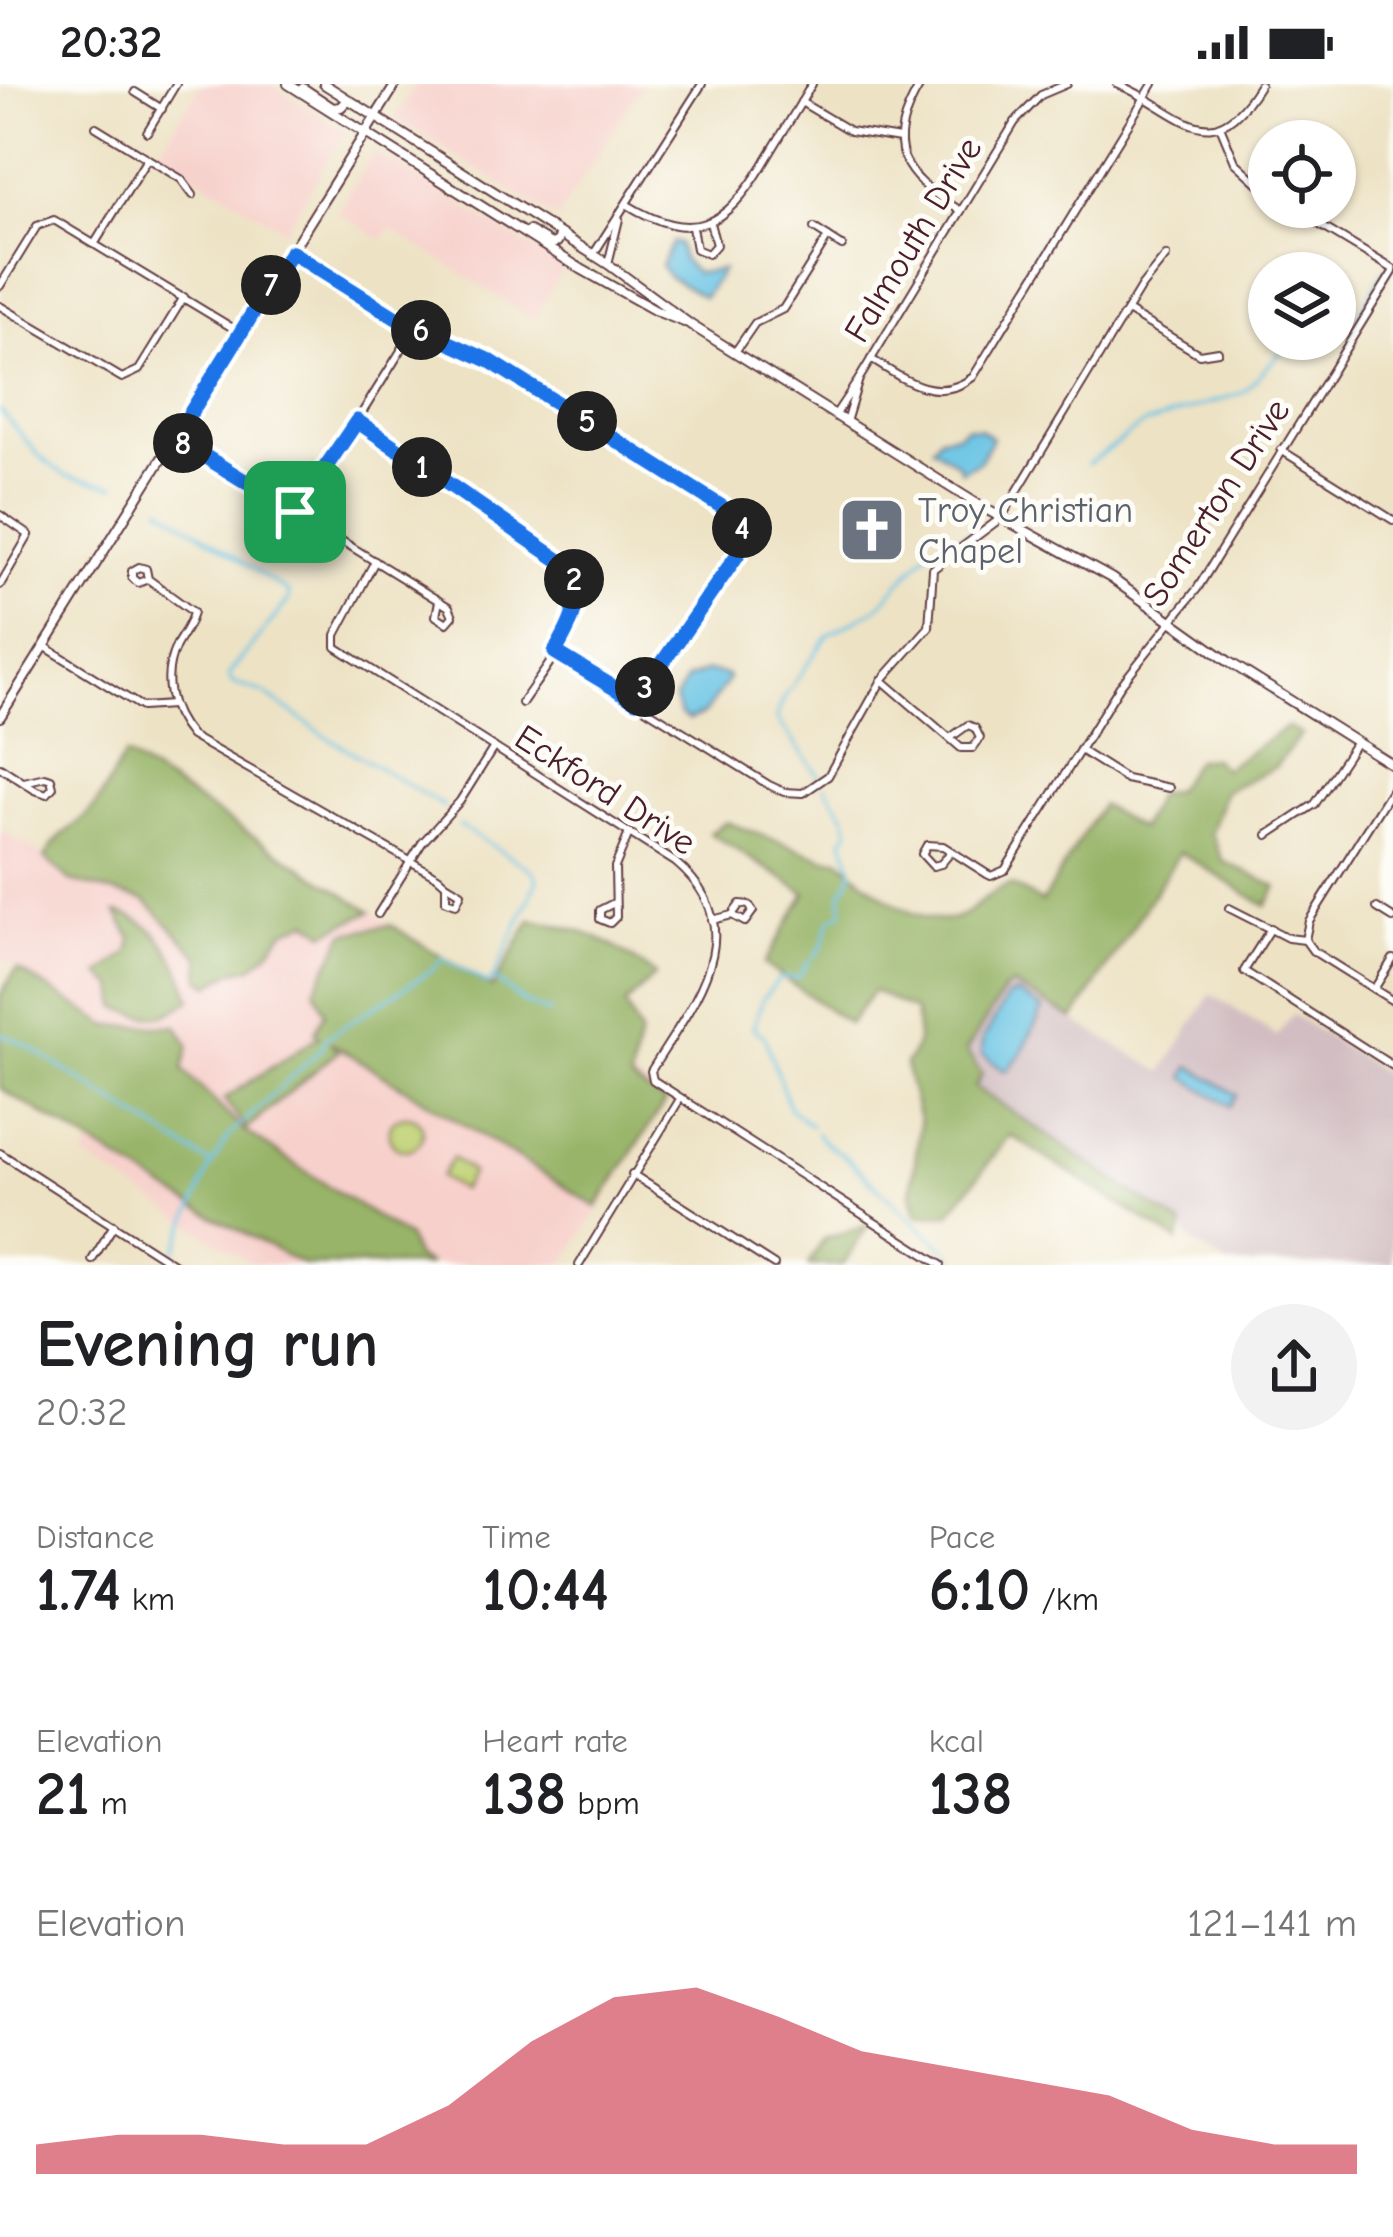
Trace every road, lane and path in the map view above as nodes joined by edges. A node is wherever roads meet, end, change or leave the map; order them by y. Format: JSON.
{"nodes":[{"id":1,"x":176,"y":84,"type":"edge"},
{"id":2,"x":288,"y":84,"type":"edge"},
{"id":3,"x":297,"y":84,"type":"edge"},
{"id":4,"x":323,"y":84,"type":"edge"},
{"id":5,"x":396,"y":84,"type":"edge"},
{"id":6,"x":702,"y":84,"type":"edge"},
{"id":7,"x":812,"y":84,"type":"edge"},
{"id":8,"x":921,"y":84,"type":"edge"},
{"id":9,"x":1066,"y":84,"type":"edge"},
{"id":10,"x":1117,"y":84,"type":"edge"},
{"id":11,"x":1153,"y":84,"type":"edge"},
{"id":12,"x":1260,"y":84,"type":"edge"},
{"id":13,"x":135,"y":92,"type":"dead end"},
{"id":14,"x":1145,"y":97,"type":"junction"},
{"id":15,"x":348,"y":100,"type":"junction"},
{"id":16,"x":801,"y":102,"type":"junction"},
{"id":17,"x":162,"y":109,"type":"junction"},
{"id":18,"x":375,"y":117,"type":"junction"},
{"id":19,"x":1220,"y":126,"type":"junction"},
{"id":20,"x":96,"y":127,"type":"dead end"},
{"id":21,"x":147,"y":132,"type":"dead end"},
{"id":22,"x":365,"y":134,"type":"junction"},
{"id":23,"x":410,"y":139,"type":"junction"},
{"id":24,"x":900,"y":140,"type":"junction"},
{"id":25,"x":398,"y":155,"type":"junction"},
{"id":26,"x":148,"y":159,"type":"junction"},
{"id":27,"x":1248,"y":174,"type":"edge"},
{"id":28,"x":438,"y":180,"type":"junction"},
{"id":29,"x":193,"y":195,"type":"dead end"},
{"id":30,"x":624,"y":207,"type":"junction"},
{"id":31,"x":961,"y":211,"type":"junction"},
{"id":32,"x":710,"y":223,"type":"junction"},
{"id":33,"x":692,"y":227,"type":"junction"},
{"id":34,"x":814,"y":228,"type":"dead end"},
{"id":35,"x":1324,"y":228,"type":"edge"},
{"id":36,"x":561,"y":235,"type":"junction"},
{"id":37,"x":828,"y":237,"type":"junction"},
{"id":38,"x":95,"y":243,"type":"junction"},
{"id":39,"x":842,"y":246,"type":"dead end"},
{"id":40,"x":291,"y":252,"type":"junction"},
{"id":41,"x":593,"y":255,"type":"junction"},
{"id":42,"x":1166,"y":256,"type":"dead end"},
{"id":43,"x":608,"y":264,"type":"junction"},
{"id":44,"x":576,"y":266,"type":"junction"},
{"id":45,"x":1393,"y":270,"type":"edge"},
{"id":46,"x":631,"y":280,"type":"junction"},
{"id":47,"x":0,"y":286,"type":"edge"},
{"id":48,"x":184,"y":297,"type":"junction"},
{"id":49,"x":0,"y":306,"type":"edge"},
{"id":50,"x":1126,"y":311,"type":"junction"},
{"id":51,"x":691,"y":325,"type":"junction"},
{"id":52,"x":415,"y":328,"type":"junction"},
{"id":53,"x":241,"y":333,"type":"junction"},
{"id":54,"x":1218,"y":351,"type":"dead end"},
{"id":55,"x":735,"y":352,"type":"junction"},
{"id":56,"x":871,"y":359,"type":"junction"},
{"id":57,"x":860,"y":379,"type":"junction"},
{"id":58,"x":835,"y":415,"type":"junction"},
{"id":59,"x":357,"y":421,"type":"junction"},
{"id":60,"x":846,"y":422,"type":"junction"},
{"id":61,"x":175,"y":438,"type":"junction"},
{"id":62,"x":1282,"y":450,"type":"junction"},
{"id":63,"x":295,"y":512,"type":"junction"},
{"id":64,"x":0,"y":515,"type":"edge"},
{"id":65,"x":1000,"y":518,"type":"junction"},
{"id":66,"x":1393,"y":520,"type":"edge"},
{"id":67,"x":374,"y":561,"type":"junction"},
{"id":68,"x":148,"y":579,"type":"dead end"},
{"id":69,"x":0,"y":585,"type":"edge"},
{"id":70,"x":439,"y":601,"type":"dead end"},
{"id":71,"x":1172,"y":622,"type":"junction"},
{"id":72,"x":44,"y":646,"type":"junction"},
{"id":73,"x":555,"y":652,"type":"junction"},
{"id":74,"x":882,"y":680,"type":"junction"},
{"id":75,"x":636,"y":701,"type":"junction"},
{"id":76,"x":522,"y":703,"type":"dead end"},
{"id":77,"x":172,"y":705,"type":"junction"},
{"id":78,"x":0,"y":717,"type":"edge"},
{"id":79,"x":950,"y":738,"type":"junction"},
{"id":80,"x":1356,"y":742,"type":"junction"},
{"id":81,"x":494,"y":748,"type":"junction"},
{"id":82,"x":1080,"y":750,"type":"junction"},
{"id":83,"x":1393,"y":765,"type":"edge"},
{"id":84,"x":0,"y":767,"type":"edge"},
{"id":85,"x":24,"y":782,"type":"dead end"},
{"id":86,"x":1393,"y":787,"type":"edge"},
{"id":87,"x":1168,"y":788,"type":"dead end"},
{"id":88,"x":629,"y":832,"type":"junction"},
{"id":89,"x":1268,"y":835,"type":"dead end"},
{"id":90,"x":952,"y":852,"type":"junction"},
{"id":91,"x":411,"y":861,"type":"junction"},
{"id":92,"x":446,"y":884,"type":"dead end"},
{"id":93,"x":614,"y":903,"type":"dead end"},
{"id":94,"x":1229,"y":908,"type":"dead end"},
{"id":95,"x":1377,"y":908,"type":"dead end"},
{"id":96,"x":378,"y":914,"type":"dead end"},
{"id":97,"x":732,"y":915,"type":"dead end"},
{"id":98,"x":1393,"y":918,"type":"edge"},
{"id":99,"x":712,"y":920,"type":"junction"},
{"id":100,"x":1271,"y":928,"type":"junction"},
{"id":101,"x":1305,"y":940,"type":"junction"},
{"id":102,"x":1393,"y":959,"type":"edge"},
{"id":103,"x":1374,"y":989,"type":"junction"},
{"id":104,"x":1393,"y":1001,"type":"edge"},
{"id":105,"x":1393,"y":1066,"type":"edge"},
{"id":106,"x":680,"y":1097,"type":"junction"},
{"id":107,"x":0,"y":1153,"type":"edge"},
{"id":108,"x":632,"y":1174,"type":"junction"},
{"id":109,"x":114,"y":1225,"type":"junction"},
{"id":110,"x":92,"y":1260,"type":"dead end"},
{"id":111,"x":581,"y":1262,"type":"edge"},
{"id":112,"x":176,"y":1265,"type":"edge"},
{"id":113,"x":591,"y":1265,"type":"edge"},
{"id":114,"x":774,"y":1265,"type":"edge"},
{"id":115,"x":785,"y":1265,"type":"edge"},
{"id":116,"x":941,"y":1265,"type":"edge"}],
"edges":[{"from":1,"to":17,"type":"street"},
{"from":2,"to":22,"type":"main road"},
{"from":3,"to":15,"type":"main road"},
{"from":4,"to":15,"type":"main road"},
{"from":5,"to":18,"type":"main road"},
{"from":6,"to":30,"type":"street"},
{"from":7,"to":16,"type":"street"},
{"from":8,"to":24,"type":"street"},
{"from":9,"to":31,"type":"street","name":"Falmouth Drive"},
{"from":10,"to":14,"type":"street"},
{"from":11,"to":14,"type":"street"},
{"from":12,"to":19,"type":"street"},
{"from":13,"to":17,"type":"street"},
{"from":14,"to":19,"type":"street"},
{"from":14,"to":56,"type":"street"},
{"from":15,"to":18,"type":"main road"},
{"from":16,"to":24,"type":"street"},
{"from":16,"to":32,"type":"street"},
{"from":17,"to":21,"type":"street"},
{"from":18,"to":22,"type":"main road"},
{"from":18,"to":23,"type":"main road"},
{"from":19,"to":27,"type":"street"},
{"from":20,"to":26,"type":"street"},
{"from":22,"to":25,"type":"main road"},
{"from":22,"to":40,"type":"main road"},
{"from":23,"to":25,"type":"main road"},
{"from":23,"to":36,"type":"main road"},
{"from":24,"to":31,"type":"street"},
{"from":25,"to":28,"type":"main road"},
{"from":26,"to":29,"type":"street"},
{"from":26,"to":38,"type":"street"},
{"from":28,"to":36,"type":"main road"},
{"from":28,"to":44,"type":"main road"},
{"from":30,"to":33,"type":"street"},
{"from":30,"to":41,"type":"street"},
{"from":30,"to":43,"type":"street"},
{"from":31,"to":56,"type":"street","name":"Falmouth Drive"},
{"from":32,"to":33,"type":"street"},
{"from":32,"to":33,"type":"street"},
{"from":34,"to":37,"type":"street"},
{"from":35,"to":45,"type":"street"},
{"from":36,"to":41,"type":"main road"},
{"from":37,"to":39,"type":"street"},
{"from":37,"to":55,"type":"street"},
{"from":38,"to":47,"type":"street"},
{"from":38,"to":48,"type":"street"},
{"from":40,"to":52,"type":"street"},
{"from":40,"to":53,"type":"main road"},
{"from":41,"to":43,"type":"main road"},
{"from":42,"to":50,"type":"street"},
{"from":43,"to":46,"type":"main road"},
{"from":44,"to":46,"type":"main road"},
{"from":44,"to":51,"type":"main road"},
{"from":45,"to":62,"type":"street","name":"Somerton Drive"},
{"from":46,"to":51,"type":"main road"},
{"from":48,"to":49,"type":"street"},
{"from":48,"to":53,"type":"street"},
{"from":50,"to":54,"type":"street"},
{"from":50,"to":65,"type":"street"},
{"from":51,"to":55,"type":"main road"},
{"from":52,"to":59,"type":"street"},
{"from":52,"to":75,"type":"street"},
{"from":53,"to":61,"type":"main road"},
{"from":55,"to":58,"type":"main road"},
{"from":56,"to":57,"type":"street","name":"Falmouth Drive"},
{"from":57,"to":58,"type":"street","name":"Falmouth Drive"},
{"from":57,"to":60,"type":"street","name":"Falmouth Drive"},
{"from":58,"to":60,"type":"main road"},
{"from":59,"to":63,"type":"street"},
{"from":59,"to":73,"type":"street"},
{"from":60,"to":65,"type":"main road"},
{"from":61,"to":63,"type":"street"},
{"from":61,"to":72,"type":"main road"},
{"from":62,"to":66,"type":"street"},
{"from":62,"to":71,"type":"street","name":"Somerton Drive"},
{"from":63,"to":67,"type":"street"},
{"from":64,"to":69,"type":"street"},
{"from":65,"to":71,"type":"main road"},
{"from":65,"to":74,"type":"street"},
{"from":67,"to":70,"type":"street"},
{"from":67,"to":81,"type":"street","name":"Eckford Drive"},
{"from":68,"to":77,"type":"street"},
{"from":71,"to":80,"type":"main road"},
{"from":71,"to":82,"type":"street","name":"Somerton Drive"},
{"from":72,"to":77,"type":"street"},
{"from":72,"to":78,"type":"main road"},
{"from":73,"to":75,"type":"street"},
{"from":73,"to":76,"type":"street"},
{"from":74,"to":75,"type":"street"},
{"from":74,"to":79,"type":"street"},
{"from":77,"to":91,"type":"street"},
{"from":79,"to":79,"type":"street"},
{"from":80,"to":83,"type":"main road"},
{"from":80,"to":89,"type":"street"},
{"from":81,"to":88,"type":"street","name":"Eckford Drive"},
{"from":81,"to":91,"type":"street"},
{"from":82,"to":87,"type":"street"},
{"from":82,"to":90,"type":"street","name":"Somerton Drive"},
{"from":84,"to":85,"type":"street"},
{"from":86,"to":101,"type":"street"},
{"from":88,"to":93,"type":"street"},
{"from":88,"to":99,"type":"street","name":"Eckford Drive"},
{"from":90,"to":90,"type":"street"},
{"from":91,"to":92,"type":"street"},
{"from":91,"to":96,"type":"street"},
{"from":94,"to":100,"type":"street"},
{"from":95,"to":98,"type":"street"},
{"from":97,"to":99,"type":"street"},
{"from":99,"to":106,"type":"street"},
{"from":100,"to":101,"type":"street"},
{"from":100,"to":105,"type":"street"},
{"from":101,"to":103,"type":"street"},
{"from":102,"to":103,"type":"street"},
{"from":103,"to":104,"type":"street"},
{"from":106,"to":108,"type":"street"},
{"from":106,"to":116,"type":"street"},
{"from":107,"to":109,"type":"street"},
{"from":108,"to":111,"type":"street"},
{"from":108,"to":114,"type":"street"},
{"from":109,"to":110,"type":"street"},
{"from":109,"to":112,"type":"street"},
{"from":111,"to":113,"type":"street"},
{"from":114,"to":115,"type":"street"}]}
